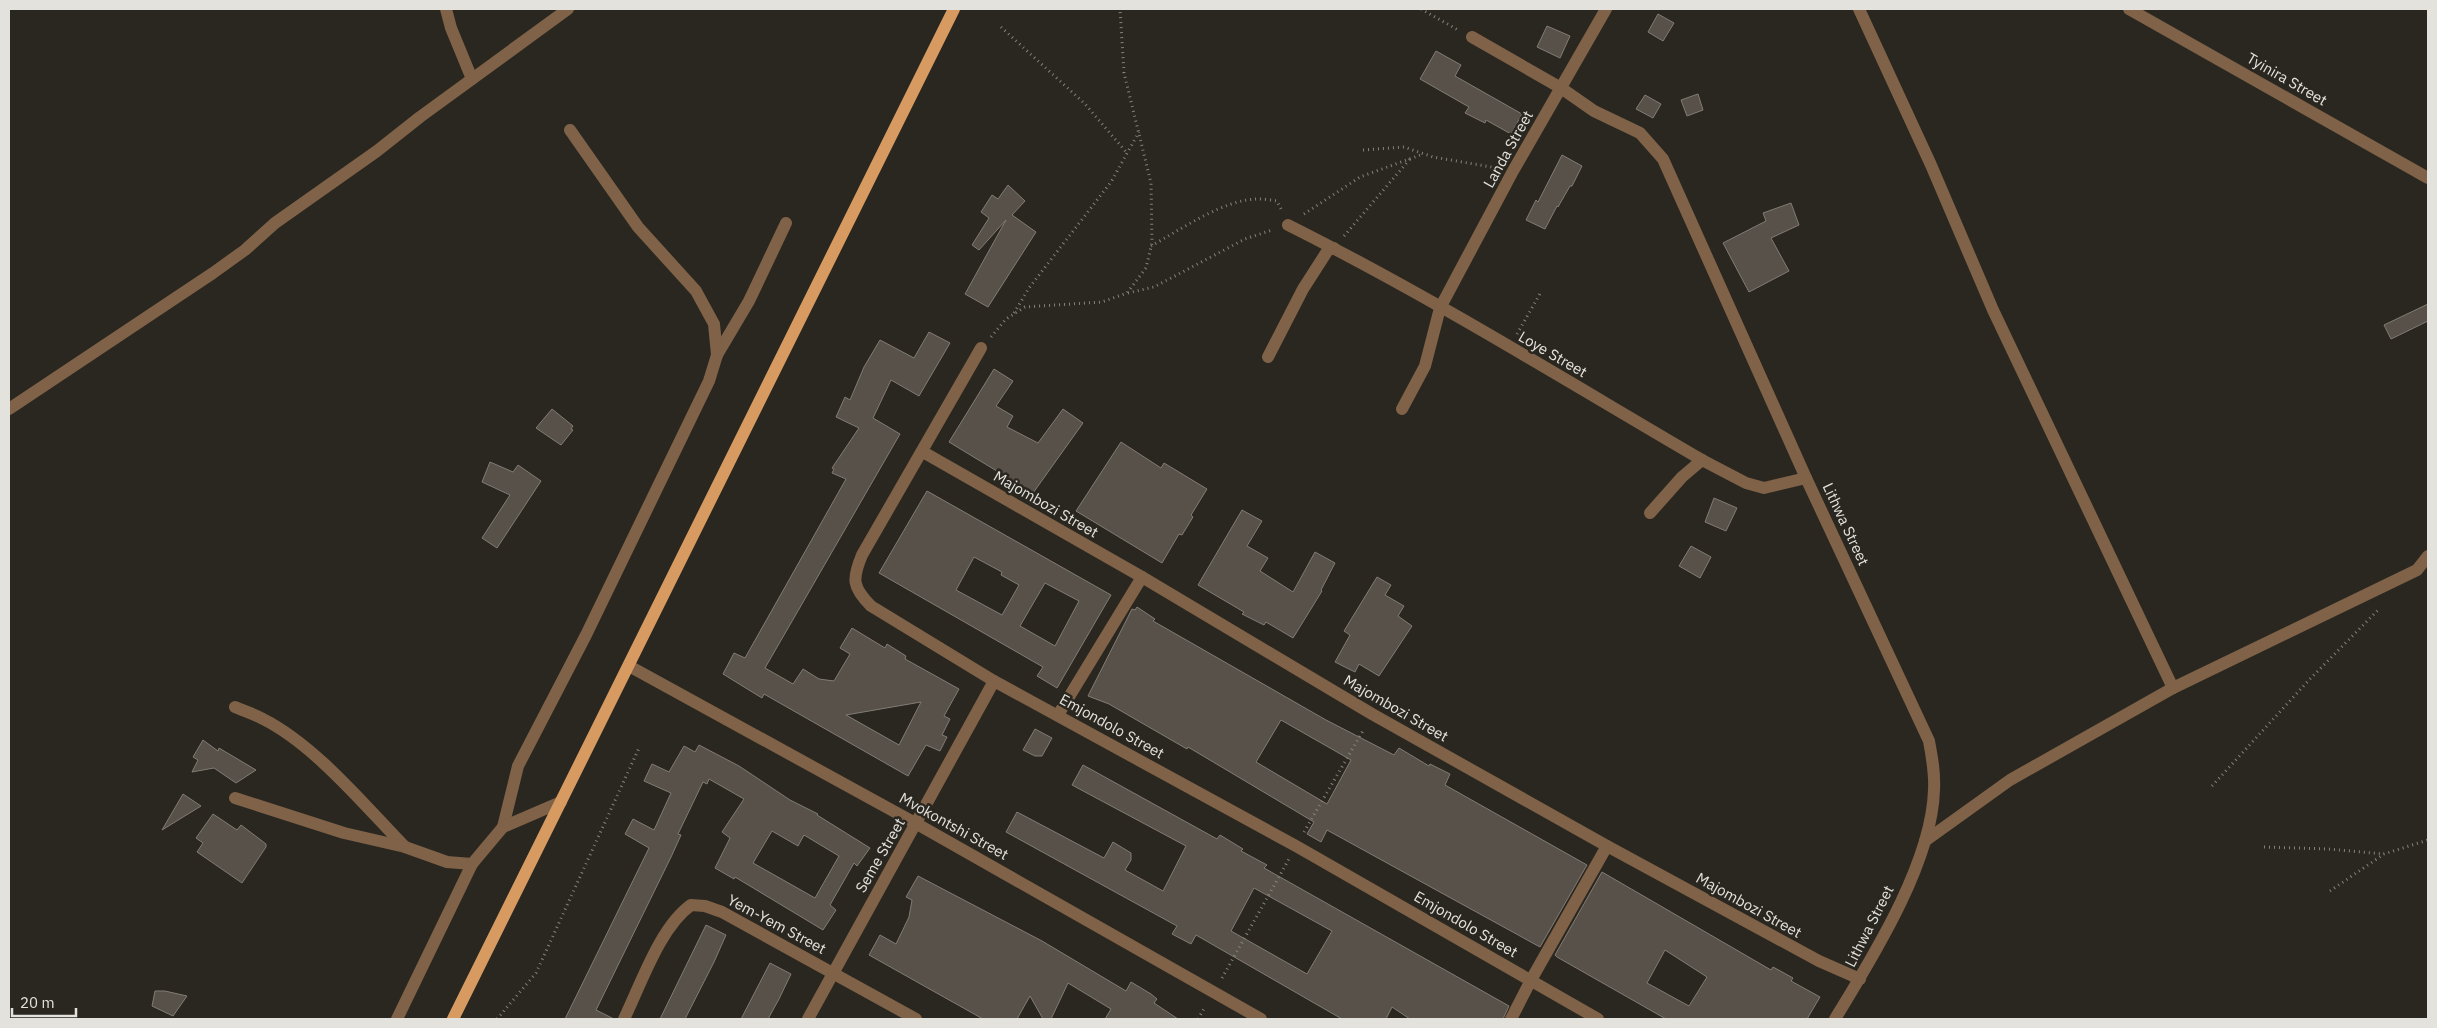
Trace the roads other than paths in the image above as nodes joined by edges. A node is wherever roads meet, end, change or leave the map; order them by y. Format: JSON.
{"nodes":[{"id":1,"x":446,"y":9,"type":"edge"},
{"id":2,"x":568,"y":9,"type":"edge"},
{"id":3,"x":954,"y":9,"type":"edge"},
{"id":4,"x":1606,"y":9,"type":"edge"},
{"id":5,"x":1859,"y":9,"type":"edge"},
{"id":6,"x":2129,"y":9,"type":"edge"},
{"id":7,"x":1472,"y":38,"type":"road end"},
{"id":8,"x":472,"y":78,"type":"junction"},
{"id":9,"x":1561,"y":88,"type":"junction"},
{"id":10,"x":570,"y":130,"type":"dead end"},
{"id":11,"x":2428,"y":178,"type":"edge"},
{"id":12,"x":786,"y":223,"type":"dead end"},
{"id":13,"x":1288,"y":225,"type":"road end"},
{"id":14,"x":1334,"y":248,"type":"junction"},
{"id":15,"x":1440,"y":308,"type":"junction"},
{"id":16,"x":981,"y":348,"type":"road end"},
{"id":17,"x":717,"y":355,"type":"junction"},
{"id":18,"x":1268,"y":357,"type":"dead end"},
{"id":19,"x":1402,"y":408,"type":"dead end"},
{"id":20,"x":9,"y":409,"type":"edge"},
{"id":21,"x":923,"y":452,"type":"junction"},
{"id":22,"x":1702,"y":460,"type":"junction"},
{"id":23,"x":1806,"y":478,"type":"junction"},
{"id":24,"x":1650,"y":513,"type":"dead end"},
{"id":25,"x":2428,"y":556,"type":"edge"},
{"id":26,"x":1142,"y":577,"type":"junction"},
{"id":27,"x":629,"y":666,"type":"junction"},
{"id":28,"x":994,"y":681,"type":"junction"},
{"id":29,"x":2173,"y":688,"type":"junction"},
{"id":30,"x":235,"y":707,"type":"dead end"},
{"id":31,"x":1058,"y":715,"type":"junction"},
{"id":32,"x":235,"y":798,"type":"dead end"},
{"id":33,"x":561,"y":802,"type":"junction"},
{"id":34,"x":917,"y":824,"type":"junction"},
{"id":35,"x":503,"y":827,"type":"junction"},
{"id":36,"x":1925,"y":841,"type":"junction"},
{"id":37,"x":1607,"y":846,"type":"junction"},
{"id":38,"x":405,"y":847,"type":"junction"},
{"id":39,"x":472,"y":864,"type":"junction"},
{"id":40,"x":832,"y":972,"type":"junction"},
{"id":41,"x":1860,"y":979,"type":"junction"},
{"id":42,"x":1531,"y":980,"type":"junction"},
{"id":43,"x":397,"y":1019,"type":"edge"},
{"id":44,"x":453,"y":1019,"type":"edge"},
{"id":45,"x":624,"y":1019,"type":"edge"},
{"id":46,"x":808,"y":1019,"type":"edge"},
{"id":47,"x":916,"y":1019,"type":"edge"},
{"id":48,"x":1260,"y":1019,"type":"edge"},
{"id":49,"x":1511,"y":1019,"type":"edge"},
{"id":50,"x":1598,"y":1019,"type":"edge"},
{"id":51,"x":1835,"y":1019,"type":"edge"}],
"edges":[{"from":1,"to":8,"type":"street"},
{"from":2,"to":8,"type":"street"},
{"from":3,"to":27,"type":"main road"},
{"from":4,"to":9,"type":"street","name":"Landa Street"},
{"from":5,"to":29,"type":"street"},
{"from":6,"to":11,"type":"street","name":"Tyinira Street"},
{"from":7,"to":9,"type":"street","name":"Lithwa Street"},
{"from":8,"to":20,"type":"street"},
{"from":9,"to":15,"type":"street","name":"Landa Street"},
{"from":9,"to":23,"type":"street","name":"Lithwa Street"},
{"from":10,"to":17,"type":"street"},
{"from":12,"to":17,"type":"street"},
{"from":13,"to":14,"type":"street","name":"Loye Street"},
{"from":14,"to":15,"type":"street","name":"Loye Street"},
{"from":14,"to":18,"type":"street"},
{"from":15,"to":19,"type":"street","name":"Landa Street"},
{"from":15,"to":22,"type":"street","name":"Loye Street"},
{"from":16,"to":21,"type":"street","name":"Emjondolo Street"},
{"from":17,"to":35,"type":"street"},
{"from":21,"to":26,"type":"street","name":"Majombozi Street"},
{"from":21,"to":28,"type":"street","name":"Emjondolo Street"},
{"from":22,"to":23,"type":"street","name":"Loye Street"},
{"from":22,"to":24,"type":"street"},
{"from":23,"to":36,"type":"street","name":"Lithwa Street"},
{"from":25,"to":29,"type":"street"},
{"from":26,"to":31,"type":"street"},
{"from":26,"to":37,"type":"street","name":"Majombozi Street"},
{"from":27,"to":33,"type":"main road"},
{"from":27,"to":34,"type":"street","name":"Mvokontshi Street"},
{"from":28,"to":31,"type":"street","name":"Emjondolo Street"},
{"from":28,"to":34,"type":"street","name":"Seme Street"},
{"from":29,"to":36,"type":"street"},
{"from":30,"to":38,"type":"street"},
{"from":31,"to":42,"type":"street","name":"Emjondolo Street"},
{"from":32,"to":38,"type":"street"},
{"from":33,"to":35,"type":"street"},
{"from":33,"to":44,"type":"main road"},
{"from":34,"to":40,"type":"street","name":"Seme Street"},
{"from":34,"to":48,"type":"street","name":"Mvokontshi Street"},
{"from":35,"to":39,"type":"street"},
{"from":36,"to":41,"type":"street","name":"Lithwa Street"},
{"from":37,"to":41,"type":"street","name":"Majombozi Street"},
{"from":37,"to":42,"type":"street"},
{"from":38,"to":39,"type":"street"},
{"from":39,"to":43,"type":"street"},
{"from":40,"to":45,"type":"street","name":"Yem-Yem Street"},
{"from":40,"to":46,"type":"street","name":"Seme Street"},
{"from":40,"to":47,"type":"street"},
{"from":41,"to":51,"type":"street","name":"Lithwa Street"},
{"from":42,"to":49,"type":"street"},
{"from":42,"to":50,"type":"street","name":"Emjondolo Street"}]}
